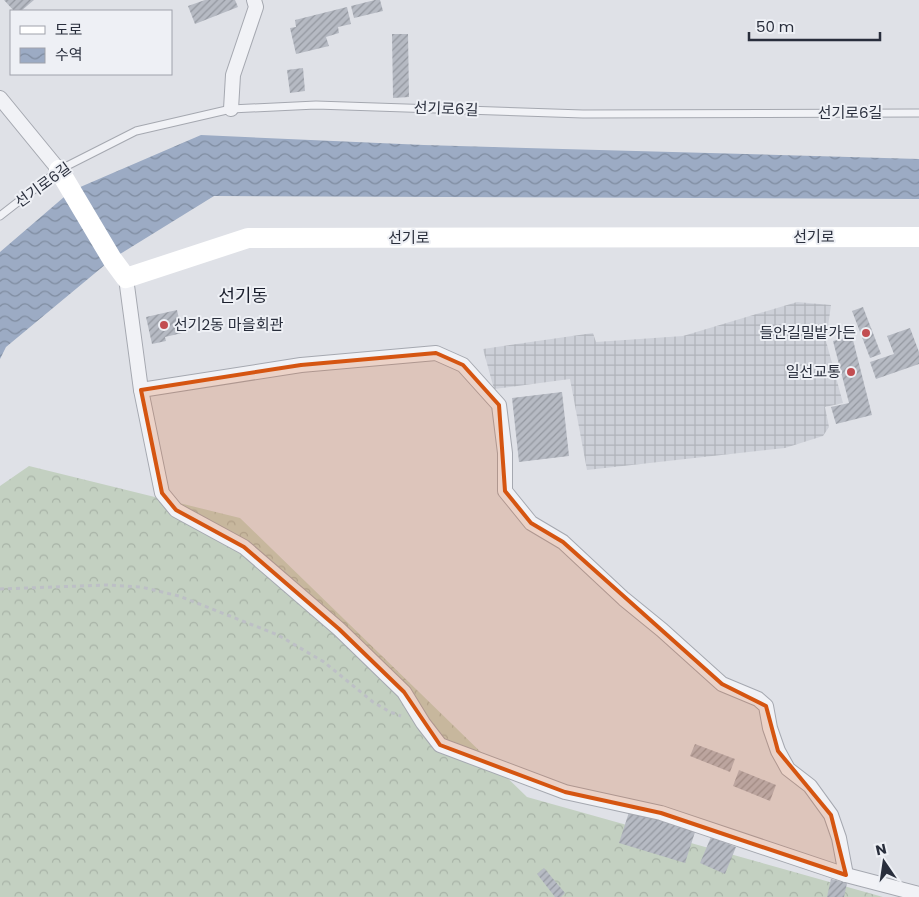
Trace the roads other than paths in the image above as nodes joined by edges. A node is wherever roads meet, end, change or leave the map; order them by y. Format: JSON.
{"nodes":[{"id":1,"x":258,"y":2,"type":"edge"},
{"id":2,"x":0,"y":98,"type":"edge"},
{"id":3,"x":231,"y":109,"type":"junction"},
{"id":4,"x":919,"y":113,"type":"edge"},
{"id":5,"x":59,"y":170,"type":"junction"},
{"id":6,"x":0,"y":216,"type":"edge"},
{"id":7,"x":919,"y":237,"type":"edge"},
{"id":8,"x":126,"y":278,"type":"junction"},
{"id":9,"x":142,"y":390,"type":"junction"},
{"id":10,"x":846,"y":875,"type":"junction"},
{"id":11,"x":919,"y":894,"type":"edge"}],
"edges":[{"from":1,"to":3,"type":"street"},
{"from":2,"to":5,"type":"street"},
{"from":3,"to":4,"type":"lane","name":"선기로6길"},
{"from":3,"to":5,"type":"lane","name":"선기로6길"},
{"from":5,"to":6,"type":"lane","name":"선기로6길"},
{"from":5,"to":8,"type":"street"},
{"from":7,"to":8,"type":"street","name":"선기로"},
{"from":8,"to":9,"type":"street"},
{"from":9,"to":10,"type":"street"},
{"from":9,"to":10,"type":"street"},
{"from":10,"to":11,"type":"street"}]}
